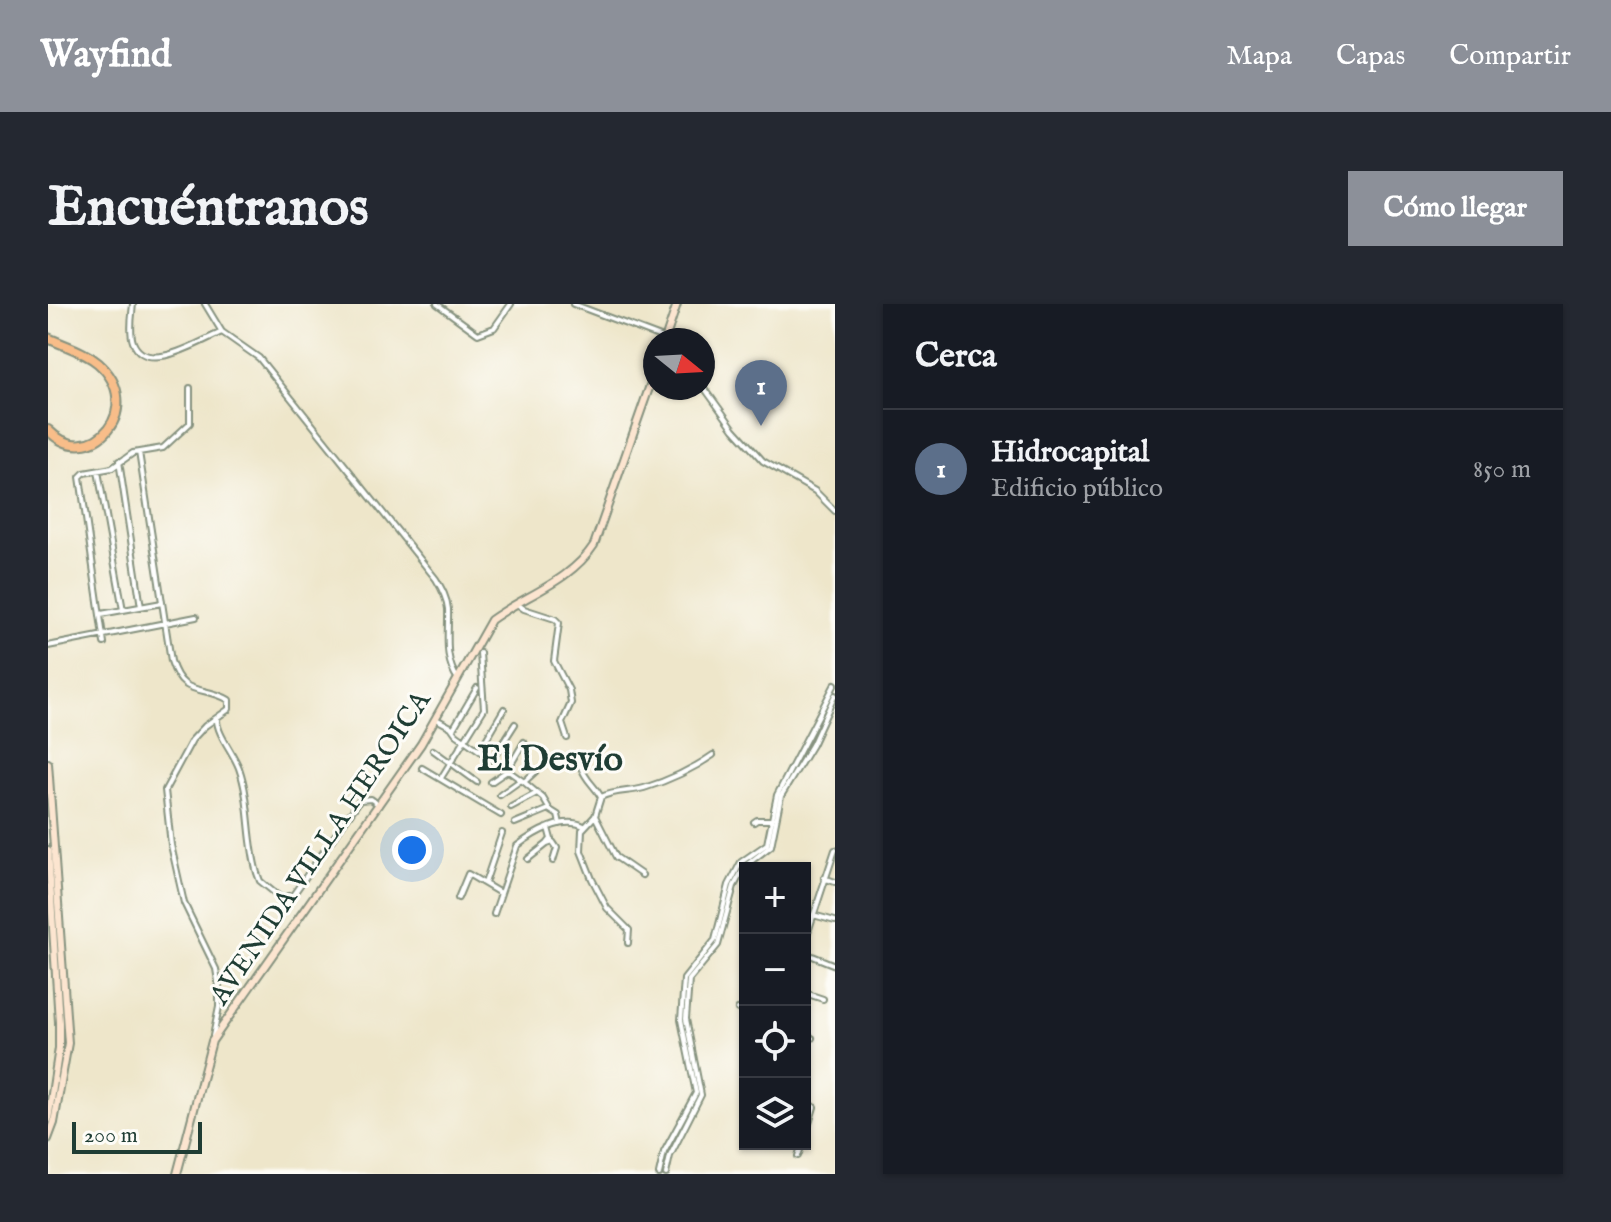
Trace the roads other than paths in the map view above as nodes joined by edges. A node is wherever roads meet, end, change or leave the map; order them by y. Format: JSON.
{"nodes":[{"id":1,"x":133,"y":304,"type":"edge"},
{"id":2,"x":205,"y":304,"type":"edge"},
{"id":3,"x":437,"y":304,"type":"edge"},
{"id":4,"x":511,"y":304,"type":"edge"},
{"id":5,"x":573,"y":304,"type":"edge"},
{"id":6,"x":591,"y":304,"type":"edge"},
{"id":7,"x":677,"y":304,"type":"edge"},
{"id":8,"x":587,"y":310,"type":"junction"},
{"id":9,"x":669,"y":328,"type":"edge"},
{"id":10,"x":222,"y":332,"type":"junction"},
{"id":11,"x":643,"y":332,"type":"edge"},
{"id":12,"x":51,"y":339,"type":"edge"},
{"id":13,"x":190,"y":388,"type":"dead end"},
{"id":14,"x":645,"y":400,"type":"edge"},
{"id":15,"x":713,"y":400,"type":"edge"},
{"id":16,"x":48,"y":430,"type":"edge"},
{"id":17,"x":139,"y":452,"type":"junction"},
{"id":18,"x":119,"y":461,"type":"junction"},
{"id":19,"x":98,"y":471,"type":"junction"},
{"id":20,"x":835,"y":511,"type":"edge"},
{"id":21,"x":162,"y":603,"type":"junction"},
{"id":22,"x":517,"y":604,"type":"junction"},
{"id":23,"x":141,"y":607,"type":"junction"},
{"id":24,"x":123,"y":610,"type":"junction"},
{"id":25,"x":100,"y":614,"type":"junction"},
{"id":26,"x":196,"y":617,"type":"dead end"},
{"id":27,"x":165,"y":624,"type":"junction"},
{"id":28,"x":103,"y":636,"type":"junction"},
{"id":29,"x":104,"y":643,"type":"dead end"},
{"id":30,"x":48,"y":646,"type":"edge"},
{"id":31,"x":480,"y":653,"type":"dead end"},
{"id":32,"x":458,"y":679,"type":"junction"},
{"id":33,"x":835,"y":684,"type":"edge"},
{"id":34,"x":477,"y":688,"type":"dead end"},
{"id":35,"x":835,"y":695,"type":"edge"},
{"id":36,"x":504,"y":709,"type":"dead end"},
{"id":37,"x":217,"y":718,"type":"junction"},
{"id":38,"x":436,"y":719,"type":"junction"},
{"id":39,"x":515,"y":724,"type":"dead end"},
{"id":40,"x":453,"y":729,"type":"junction"},
{"id":41,"x":567,"y":738,"type":"dead end"},
{"id":42,"x":465,"y":740,"type":"junction"},
{"id":43,"x":524,"y":742,"type":"dead end"},
{"id":44,"x":433,"y":750,"type":"dead end"},
{"id":45,"x":480,"y":750,"type":"junction"},
{"id":46,"x":713,"y":755,"type":"dead end"},
{"id":47,"x":492,"y":760,"type":"junction"},
{"id":48,"x":451,"y":762,"type":"junction"},
{"id":49,"x":48,"y":763,"type":"edge"},
{"id":50,"x":580,"y":765,"type":"dead end"},
{"id":51,"x":422,"y":768,"type":"dead end"},
{"id":52,"x":507,"y":771,"type":"junction"},
{"id":53,"x":536,"y":771,"type":"dead end"},
{"id":54,"x":441,"y":778,"type":"junction"},
{"id":55,"x":522,"y":781,"type":"junction"},
{"id":56,"x":477,"y":782,"type":"dead end"},
{"id":57,"x":491,"y":782,"type":"dead end"},
{"id":58,"x":537,"y":793,"type":"junction"},
{"id":59,"x":500,"y":795,"type":"dead end"},
{"id":60,"x":601,"y":797,"type":"junction"},
{"id":61,"x":379,"y":805,"type":"junction"},
{"id":62,"x":511,"y":807,"type":"dead end"},
{"id":63,"x":549,"y":809,"type":"junction"},
{"id":64,"x":501,"y":815,"type":"dead end"},
{"id":65,"x":595,"y":816,"type":"junction"},
{"id":66,"x":771,"y":820,"type":"junction"},
{"id":67,"x":754,"y":822,"type":"dead end"},
{"id":68,"x":515,"y":823,"type":"dead end"},
{"id":69,"x":560,"y":824,"type":"junction"},
{"id":70,"x":584,"y":826,"type":"junction"},
{"id":71,"x":548,"y":828,"type":"junction"},
{"id":72,"x":502,"y":833,"type":"dead end"},
{"id":73,"x":547,"y":844,"type":"junction"},
{"id":74,"x":48,"y":850,"type":"edge"},
{"id":75,"x":835,"y":850,"type":"edge"},
{"id":76,"x":528,"y":859,"type":"dead end"},
{"id":77,"x":553,"y":861,"type":"dead end"},
{"id":78,"x":642,"y":875,"type":"dead end"},
{"id":79,"x":824,"y":878,"type":"junction"},
{"id":80,"x":835,"y":882,"type":"edge"},
{"id":81,"x":485,"y":883,"type":"junction"},
{"id":82,"x":500,"y":893,"type":"junction"},
{"id":83,"x":458,"y":898,"type":"dead end"},
{"id":84,"x":494,"y":914,"type":"dead end"},
{"id":85,"x":813,"y":915,"type":"junction"},
{"id":86,"x":50,"y":917,"type":"edge"},
{"id":87,"x":835,"y":921,"type":"edge"},
{"id":88,"x":807,"y":934,"type":"edge"},
{"id":89,"x":628,"y":943,"type":"dead end"},
{"id":90,"x":811,"y":955,"type":"edge"},
{"id":91,"x":835,"y":965,"type":"edge"},
{"id":92,"x":811,"y":995,"type":"edge"},
{"id":93,"x":823,"y":999,"type":"dead end"},
{"id":94,"x":212,"y":1041,"type":"junction"},
{"id":95,"x":48,"y":1120,"type":"edge"},
{"id":96,"x":48,"y":1139,"type":"edge"},
{"id":97,"x":800,"y":1150,"type":"edge"},
{"id":98,"x":798,"y":1156,"type":"dead end"},
{"id":99,"x":177,"y":1174,"type":"edge"},
{"id":100,"x":659,"y":1174,"type":"edge"},
{"id":101,"x":666,"y":1174,"type":"edge"}],
"edges":[{"from":1,"to":10,"type":"street"},
{"from":2,"to":10,"type":"street"},
{"from":3,"to":4,"type":"street"},
{"from":5,"to":8,"type":"street"},
{"from":6,"to":8,"type":"street"},
{"from":7,"to":9,"type":"main road"},
{"from":8,"to":11,"type":"street"},
{"from":10,"to":32,"type":"street"},
{"from":12,"to":16,"type":"highway"},
{"from":13,"to":17,"type":"street"},
{"from":14,"to":22,"type":"main road","name":"AVENIDA VILLA HEROICA"},
{"from":15,"to":20,"type":"street"},
{"from":17,"to":18,"type":"street"},
{"from":17,"to":21,"type":"street"},
{"from":18,"to":19,"type":"street"},
{"from":18,"to":23,"type":"street"},
{"from":19,"to":24,"type":"street"},
{"from":19,"to":25,"type":"street"},
{"from":21,"to":23,"type":"street"},
{"from":21,"to":27,"type":"street"},
{"from":22,"to":32,"type":"main road","name":"AVENIDA VILLA HEROICA"},
{"from":22,"to":41,"type":"street"},
{"from":23,"to":24,"type":"street"},
{"from":24,"to":25,"type":"street"},
{"from":25,"to":28,"type":"street"},
{"from":26,"to":27,"type":"street"},
{"from":27,"to":28,"type":"street"},
{"from":27,"to":37,"type":"street"},
{"from":28,"to":29,"type":"street"},
{"from":28,"to":30,"type":"street"},
{"from":31,"to":42,"type":"street"},
{"from":32,"to":38,"type":"main road","name":"AVENIDA VILLA HEROICA"},
{"from":33,"to":66,"type":"street"},
{"from":34,"to":40,"type":"street"},
{"from":35,"to":101,"type":"street"},
{"from":36,"to":45,"type":"street"},
{"from":37,"to":61,"type":"street"},
{"from":37,"to":94,"type":"street"},
{"from":38,"to":40,"type":"street"},
{"from":38,"to":61,"type":"main road","name":"AVENIDA VILLA HEROICA"},
{"from":39,"to":47,"type":"street"},
{"from":40,"to":42,"type":"street"},
{"from":42,"to":45,"type":"street"},
{"from":42,"to":48,"type":"street"},
{"from":43,"to":52,"type":"street"},
{"from":44,"to":48,"type":"street"},
{"from":45,"to":47,"type":"street"},
{"from":46,"to":60,"type":"street"},
{"from":47,"to":52,"type":"street"},
{"from":48,"to":54,"type":"street"},
{"from":48,"to":56,"type":"street"},
{"from":49,"to":96,"type":"main road"},
{"from":50,"to":60,"type":"street"},
{"from":51,"to":54,"type":"street"},
{"from":52,"to":55,"type":"street"},
{"from":52,"to":57,"type":"street"},
{"from":53,"to":55,"type":"street"},
{"from":54,"to":64,"type":"street"},
{"from":55,"to":58,"type":"street"},
{"from":55,"to":59,"type":"street"},
{"from":58,"to":62,"type":"street"},
{"from":58,"to":63,"type":"street"},
{"from":60,"to":65,"type":"street"},
{"from":61,"to":94,"type":"main road","name":"AVENIDA VILLA HEROICA"},
{"from":63,"to":68,"type":"street"},
{"from":63,"to":69,"type":"street"},
{"from":65,"to":70,"type":"street"},
{"from":65,"to":78,"type":"street"},
{"from":66,"to":67,"type":"street"},
{"from":66,"to":100,"type":"street"},
{"from":69,"to":70,"type":"street"},
{"from":69,"to":71,"type":"street"},
{"from":70,"to":89,"type":"street"},
{"from":71,"to":73,"type":"street"},
{"from":71,"to":82,"type":"street"},
{"from":72,"to":81,"type":"street"},
{"from":73,"to":76,"type":"street"},
{"from":73,"to":77,"type":"street"},
{"from":74,"to":86,"type":"main road"},
{"from":75,"to":79,"type":"street"},
{"from":79,"to":80,"type":"street"},
{"from":79,"to":85,"type":"street"},
{"from":81,"to":82,"type":"street"},
{"from":81,"to":83,"type":"street"},
{"from":82,"to":84,"type":"street"},
{"from":85,"to":87,"type":"street"},
{"from":85,"to":88,"type":"street"},
{"from":86,"to":95,"type":"main road"},
{"from":90,"to":91,"type":"street"},
{"from":92,"to":93,"type":"street"},
{"from":94,"to":99,"type":"main road","name":"AVENIDA VILLA HEROICA"},
{"from":97,"to":98,"type":"street"}]}
